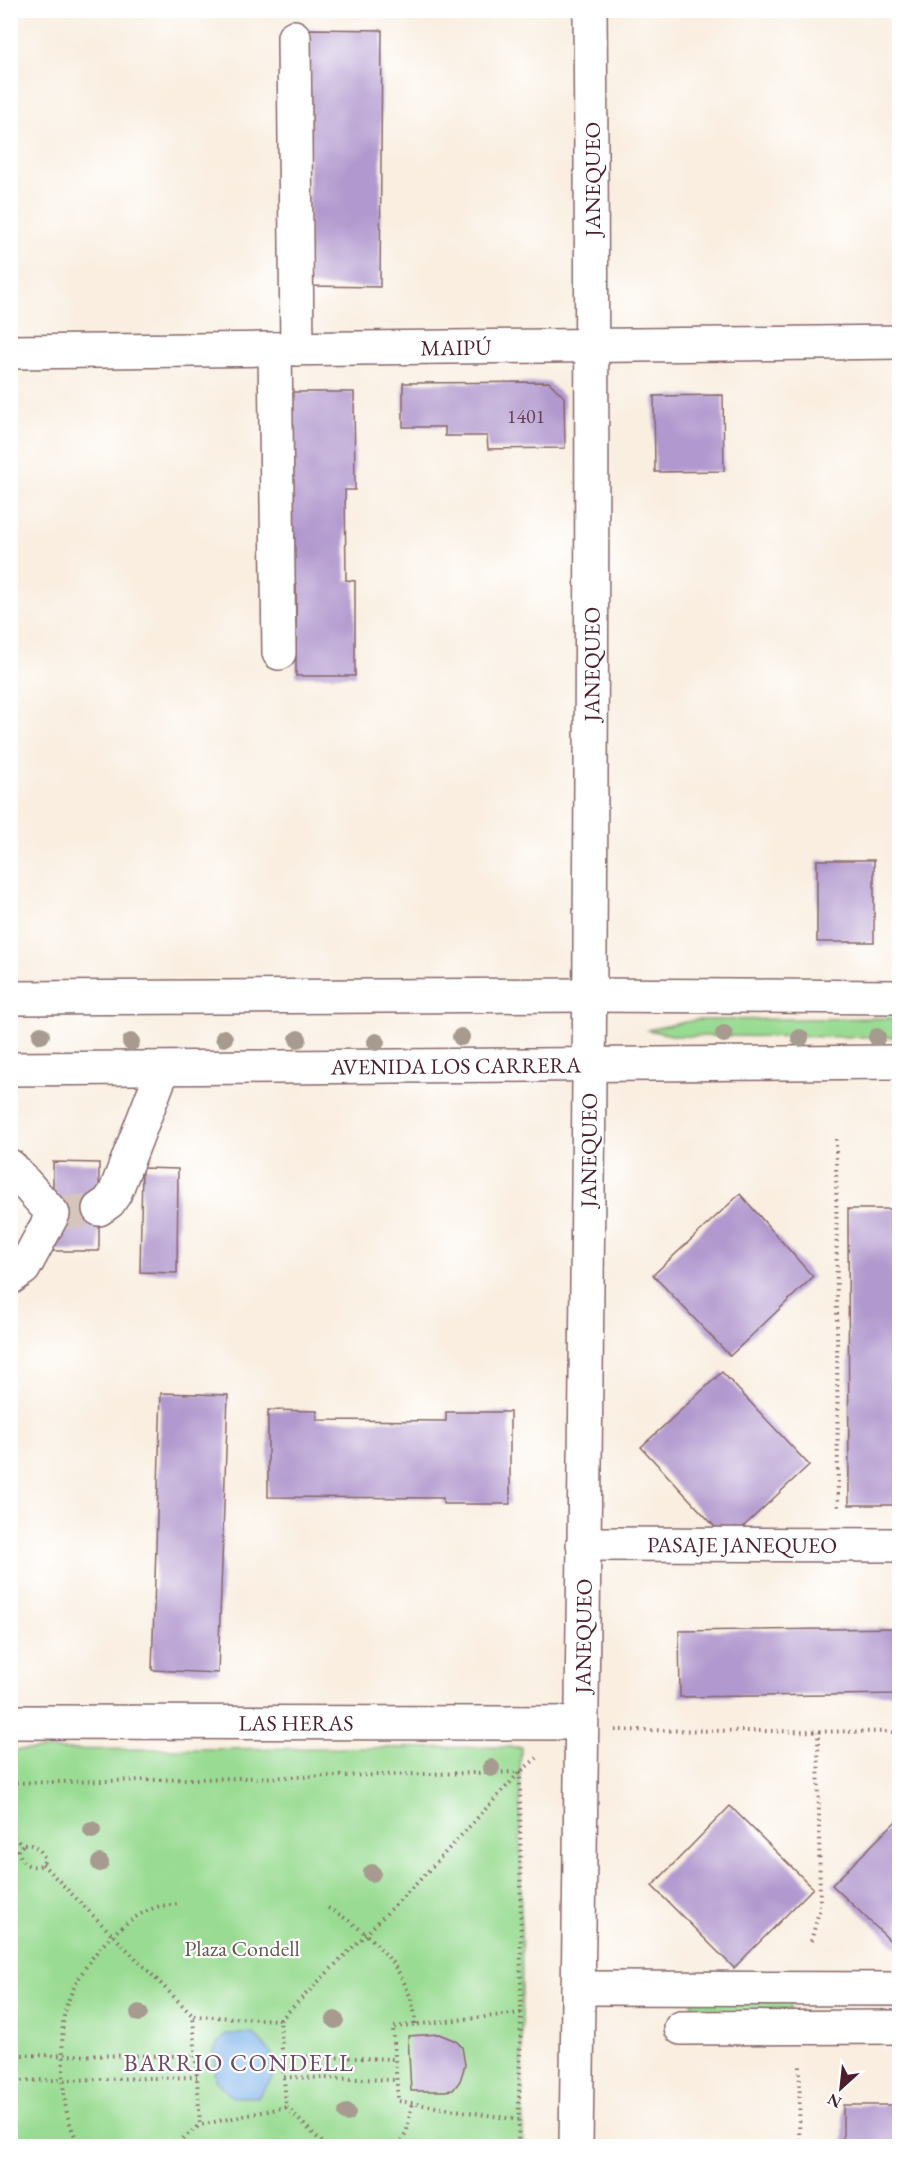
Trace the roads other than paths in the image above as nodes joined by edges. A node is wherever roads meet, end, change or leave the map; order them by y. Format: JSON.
{"nodes":[{"id":1,"x":590,"y":10,"type":"edge"},
{"id":2,"x":294,"y":37,"type":"dead end"},
{"id":3,"x":900,"y":342,"type":"edge"},
{"id":4,"x":593,"y":345,"type":"junction"},
{"id":5,"x":286,"y":349,"type":"junction"},
{"id":6,"x":10,"y":352,"type":"edge"},
{"id":7,"x":279,"y":653,"type":"dead end"},
{"id":8,"x":589,"y":995,"type":"junction"},
{"id":9,"x":900,"y":997,"type":"edge"},
{"id":10,"x":10,"y":998,"type":"edge"},
{"id":11,"x":900,"y":1062,"type":"edge"},
{"id":12,"x":589,"y":1064,"type":"junction"},
{"id":13,"x":10,"y":1069,"type":"edge"},
{"id":14,"x":163,"y":1069,"type":"junction"},
{"id":15,"x":10,"y":1166,"type":"edge"},
{"id":16,"x":99,"y":1209,"type":"tunnel mouth"},
{"id":17,"x":10,"y":1278,"type":"edge"},
{"id":18,"x":583,"y":1544,"type":"junction"},
{"id":19,"x":900,"y":1545,"type":"edge"},
{"id":20,"x":10,"y":1722,"type":"edge"},
{"id":21,"x":581,"y":1723,"type":"junction"},
{"id":22,"x":578,"y":1988,"type":"junction"},
{"id":23,"x":900,"y":1989,"type":"edge"},
{"id":24,"x":900,"y":2027,"type":"edge"},
{"id":25,"x":681,"y":2028,"type":"dead end"},
{"id":26,"x":576,"y":2146,"type":"edge"}],
"edges":[{"from":1,"to":4,"type":"street","name":"JANEQUEO"},
{"from":2,"to":5,"type":"street"},
{"from":3,"to":4,"type":"street","name":"MAIPÚ"},
{"from":4,"to":5,"type":"street","name":"MAIPÚ"},
{"from":4,"to":8,"type":"street","name":"JANEQUEO"},
{"from":5,"to":6,"type":"street","name":"MAIPÚ"},
{"from":5,"to":7,"type":"street"},
{"from":8,"to":9,"type":"street"},
{"from":8,"to":10,"type":"street"},
{"from":8,"to":12,"type":"street","name":"JANEQUEO"},
{"from":11,"to":12,"type":"street","name":"AVENIDA LOS CARRERA"},
{"from":12,"to":14,"type":"street","name":"AVENIDA LOS CARRERA"},
{"from":12,"to":18,"type":"street","name":"JANEQUEO"},
{"from":13,"to":14,"type":"street","name":"AVENIDA LOS CARRERA"},
{"from":14,"to":16,"type":"street"},
{"from":15,"to":17,"type":"street"},
{"from":18,"to":19,"type":"street","name":"PASAJE JANEQUEO"},
{"from":18,"to":21,"type":"street","name":"JANEQUEO"},
{"from":20,"to":21,"type":"street","name":"LAS HERAS"},
{"from":21,"to":22,"type":"street","name":"JANEQUEO"},
{"from":22,"to":23,"type":"street"},
{"from":22,"to":26,"type":"street","name":"JANEQUEO"},
{"from":24,"to":25,"type":"street"}]}
